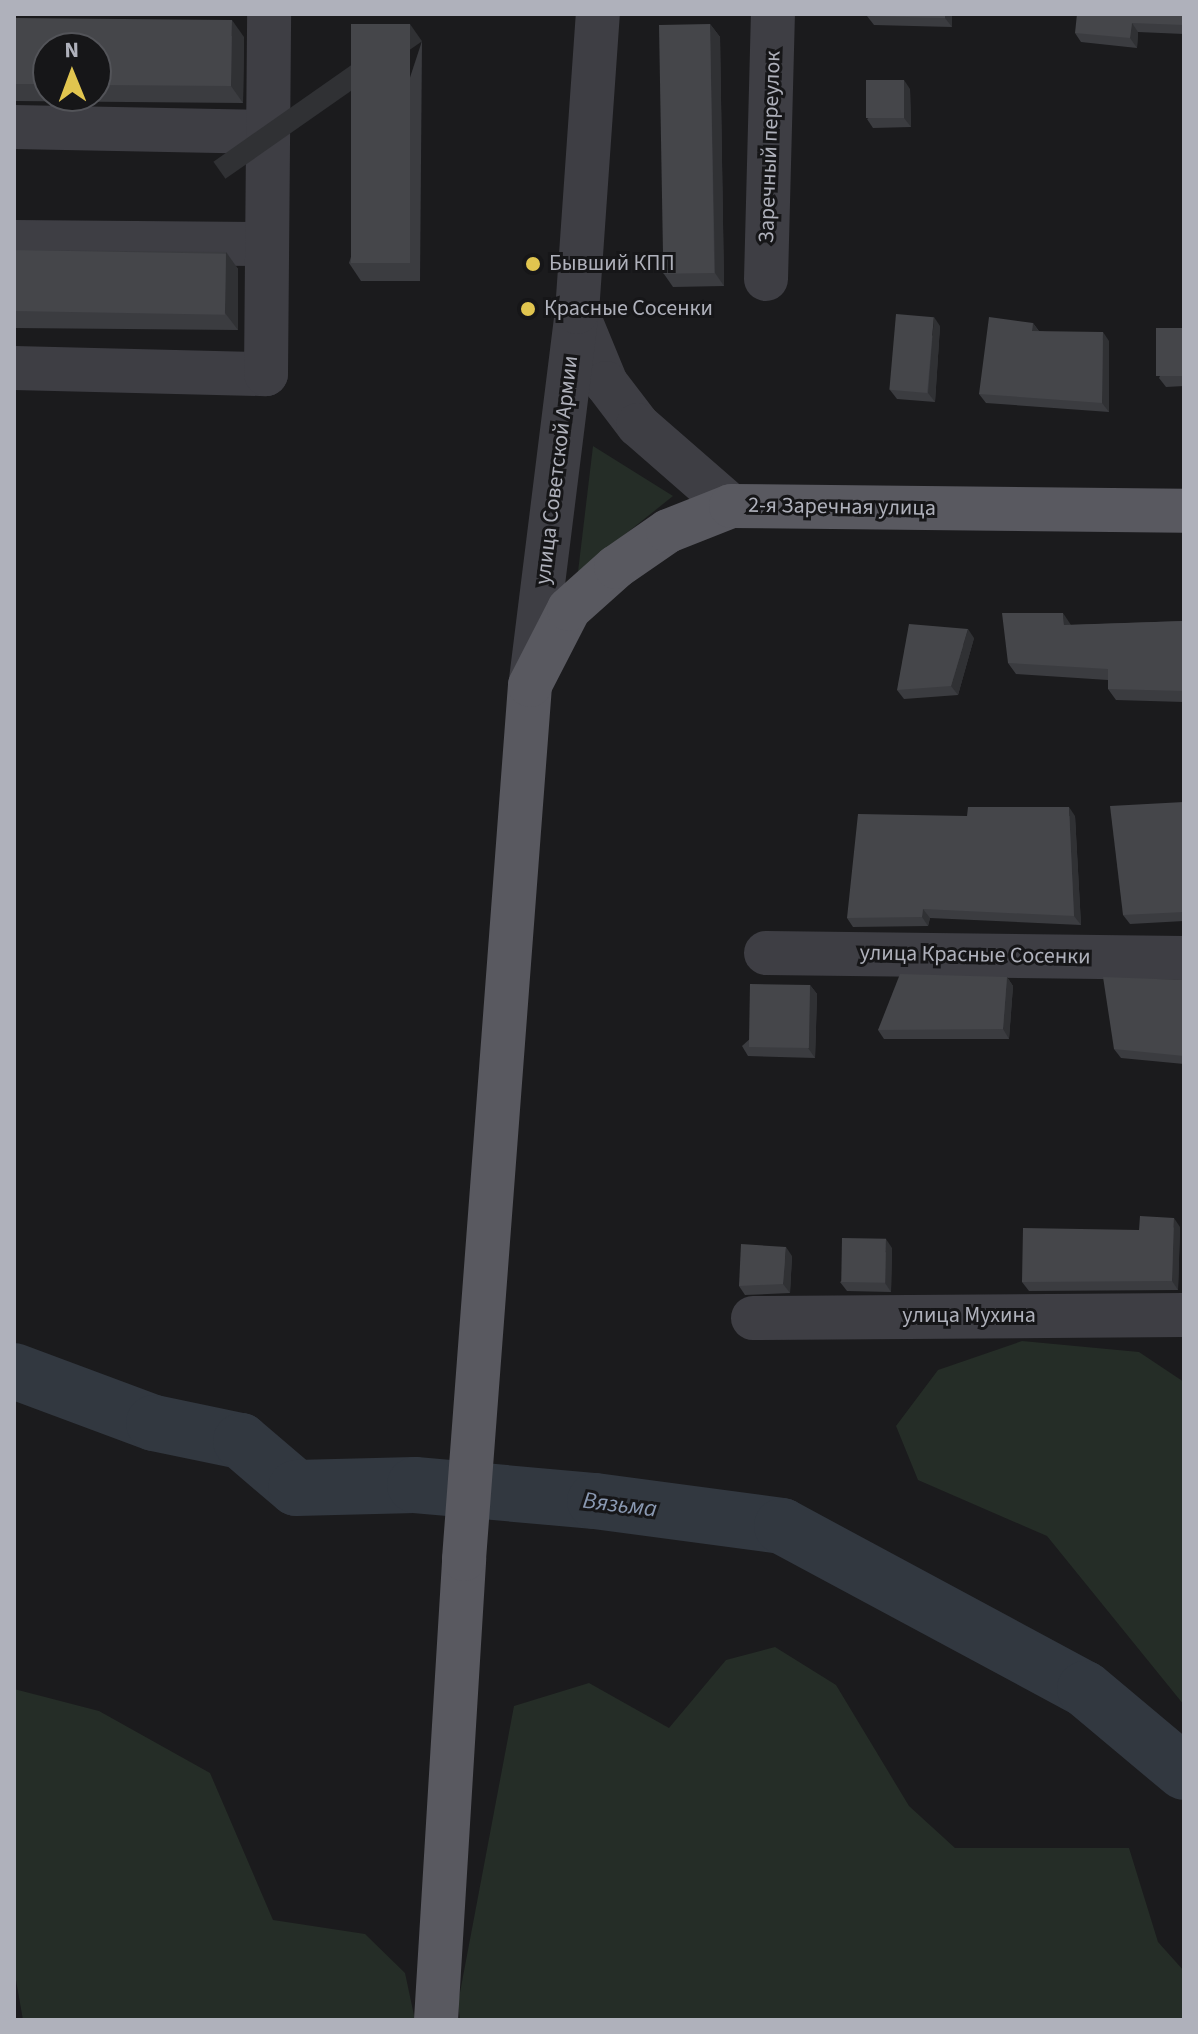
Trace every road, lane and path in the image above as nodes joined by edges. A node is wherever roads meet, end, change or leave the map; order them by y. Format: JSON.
{"nodes":[{"id":1,"x":269,"y":14,"type":"edge"},
{"id":2,"x":598,"y":14,"type":"edge"},
{"id":3,"x":773,"y":14,"type":"edge"},
{"id":4,"x":14,"y":127,"type":"edge"},
{"id":5,"x":268,"y":132,"type":"junction"},
{"id":6,"x":14,"y":242,"type":"edge"},
{"id":7,"x":267,"y":244,"type":"junction"},
{"id":8,"x":766,"y":279,"type":"dead end"},
{"id":9,"x":577,"y":312,"type":"junction"},
{"id":10,"x":14,"y":368,"type":"edge"},
{"id":11,"x":731,"y":506,"type":"junction"},
{"id":12,"x":1184,"y":511,"type":"edge"},
{"id":13,"x":530,"y":685,"type":"junction"},
{"id":14,"x":766,"y":953,"type":"dead end"},
{"id":15,"x":1184,"y":958,"type":"edge"},
{"id":16,"x":1184,"y":1315,"type":"edge"},
{"id":17,"x":753,"y":1318,"type":"dead end"},
{"id":18,"x":436,"y":2020,"type":"edge"}],
"edges":[{"from":1,"to":5,"type":"street"},
{"from":2,"to":9,"type":"street","name":"улица Советской Армии"},
{"from":3,"to":8,"type":"street","name":"Заречный переулок"},
{"from":4,"to":5,"type":"street"},
{"from":5,"to":7,"type":"street"},
{"from":6,"to":7,"type":"street"},
{"from":7,"to":10,"type":"street"},
{"from":9,"to":11,"type":"street"},
{"from":9,"to":13,"type":"street","name":"улица Советской Армии"},
{"from":11,"to":12,"type":"main road","name":"2-я Заречная улица"},
{"from":11,"to":13,"type":"main road","name":"2-я Заречная улица"},
{"from":13,"to":18,"type":"main road"},
{"from":14,"to":15,"type":"street","name":"улица Красные Сосенки"},
{"from":16,"to":17,"type":"street","name":"улица Мухина"}]}
